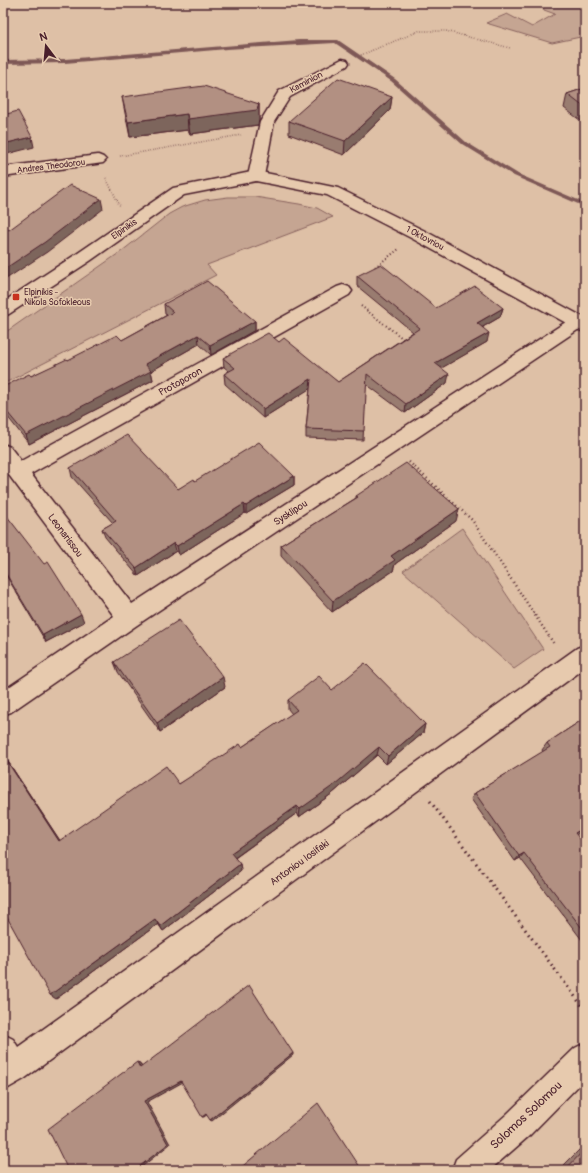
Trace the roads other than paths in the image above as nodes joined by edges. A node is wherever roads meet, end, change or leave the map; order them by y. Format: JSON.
{"nodes":[{"id":1,"x":342,"y":63,"type":"road end"},
{"id":2,"x":98,"y":160,"type":"road end"},
{"id":3,"x":3,"y":172,"type":"edge"},
{"id":4,"x":256,"y":176,"type":"junction"},
{"id":5,"x":343,"y":291,"type":"road end"},
{"id":6,"x":3,"y":310,"type":"edge"},
{"id":7,"x":582,"y":324,"type":"edge"},
{"id":8,"x":3,"y":452,"type":"edge"},
{"id":9,"x":18,"y":472,"type":"junction"},
{"id":10,"x":129,"y":618,"type":"junction"},
{"id":11,"x":577,"y":661,"type":"edge"},
{"id":12,"x":3,"y":704,"type":"edge"},
{"id":13,"x":585,"y":1058,"type":"edge"},
{"id":14,"x":6,"y":1065,"type":"edge"},
{"id":15,"x":467,"y":1170,"type":"edge"}],
"edges":[{"from":1,"to":4,"type":"street","name":"Kaminion"},
{"from":2,"to":3,"type":"street","name":"Andrea Theodorou"},
{"from":4,"to":6,"type":"street","name":"Elpinikis"},
{"from":4,"to":7,"type":"street","name":"1 Oktovriou"},
{"from":5,"to":9,"type":"street","name":"Protoporon"},
{"from":7,"to":10,"type":"street","name":"Sysklipou"},
{"from":8,"to":9,"type":"street","name":"Leonarissou"},
{"from":9,"to":10,"type":"street","name":"Leonarissou"},
{"from":10,"to":12,"type":"street","name":"Sysklipou"},
{"from":11,"to":14,"type":"street","name":"Antoniou Iosifaki"},
{"from":13,"to":15,"type":"street","name":"Solomos Solomou"}]}
